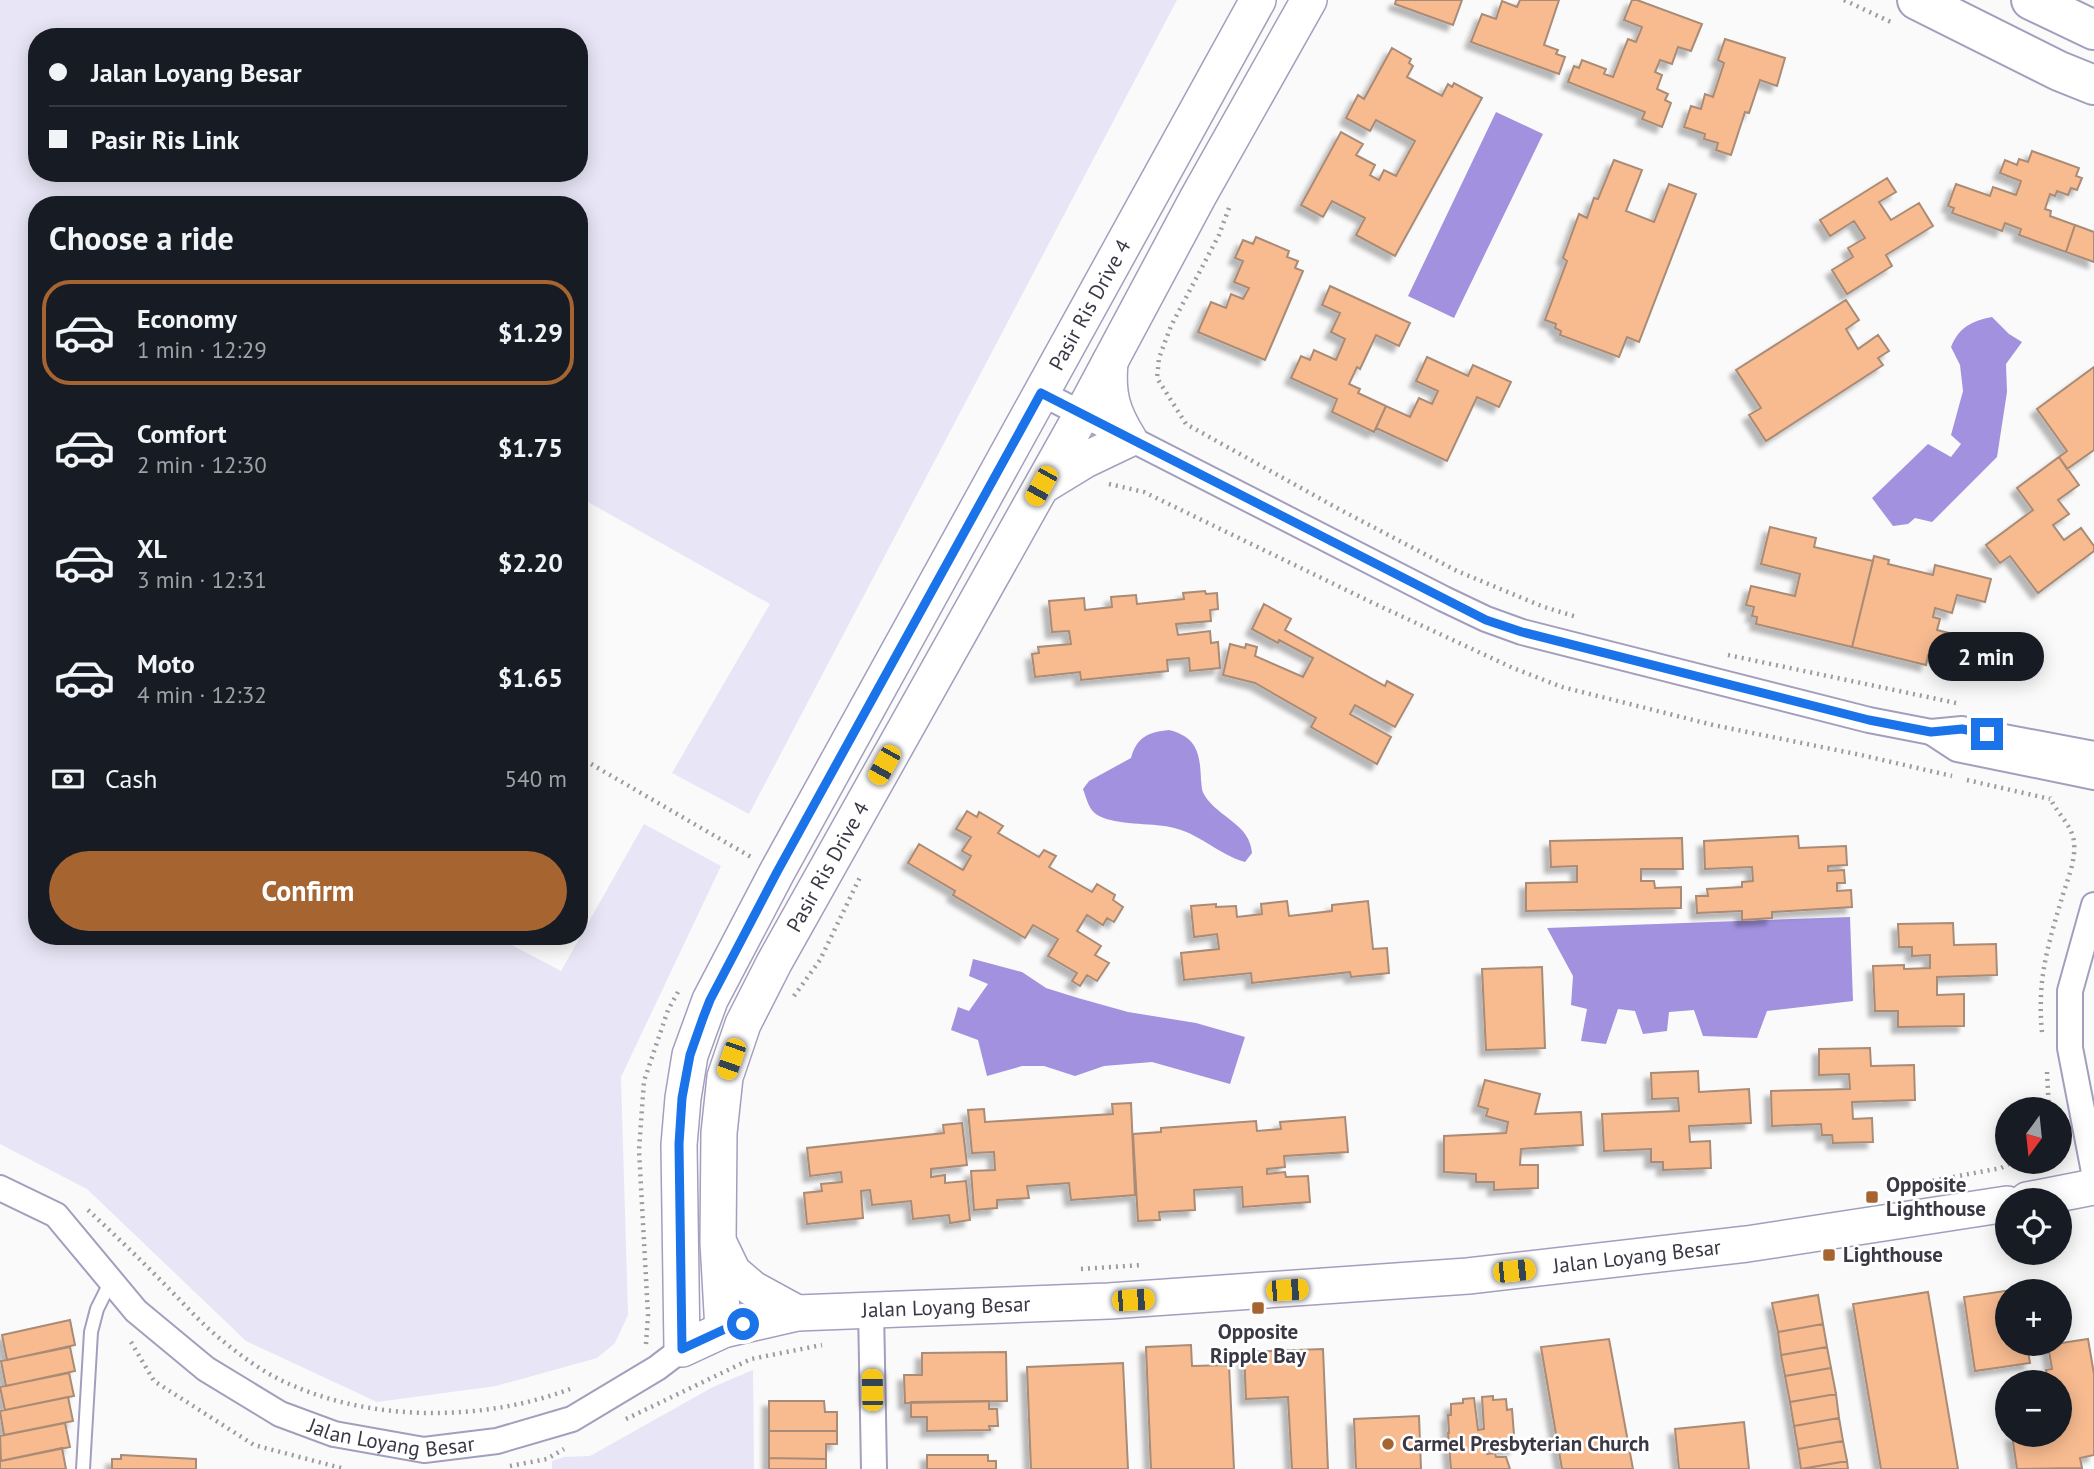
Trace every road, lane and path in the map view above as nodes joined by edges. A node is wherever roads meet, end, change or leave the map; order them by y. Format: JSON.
{"nodes":[{"id":1,"x":1258,"y":0,"type":"edge"},
{"id":2,"x":1309,"y":0,"type":"edge"},
{"id":3,"x":1917,"y":0,"type":"edge"},
{"id":4,"x":2031,"y":0,"type":"edge"},
{"id":5,"x":2094,"y":30,"type":"edge"},
{"id":6,"x":2094,"y":85,"type":"edge"},
{"id":7,"x":1110,"y":362,"type":"junction"},
{"id":8,"x":1157,"y":378,"type":"dead end"},
{"id":9,"x":1041,"y":393,"type":"junction"},
{"id":10,"x":1082,"y":414,"type":"junction"},
{"id":11,"x":1129,"y":439,"type":"junction"},
{"id":12,"x":1041,"y":486,"type":"junction"},
{"id":13,"x":1586,"y":620,"type":"dead end"},
{"id":14,"x":1726,"y":655,"type":"dead end"},
{"id":15,"x":1966,"y":705,"type":"dead end"},
{"id":16,"x":1931,"y":732,"type":"junction"},
{"id":17,"x":2094,"y":754,"type":"edge"},
{"id":18,"x":588,"y":762,"type":"edge"},
{"id":19,"x":2057,"y":769,"type":"junction"},
{"id":20,"x":2094,"y":777,"type":"edge"},
{"id":21,"x":777,"y":872,"type":"junction"},
{"id":22,"x":861,"y":874,"type":"dead end"},
{"id":23,"x":2094,"y":905,"type":"edge"},
{"id":24,"x":790,"y":1001,"type":"dead end"},
{"id":25,"x":2043,"y":1038,"type":"dead end"},
{"id":26,"x":2046,"y":1064,"type":"dead end"},
{"id":27,"x":2048,"y":1097,"type":"edge"},
{"id":28,"x":1995,"y":1169,"type":"edge"},
{"id":29,"x":2094,"y":1172,"type":"edge"},
{"id":30,"x":2094,"y":1187,"type":"edge"},
{"id":31,"x":0,"y":1188,"type":"edge"},
{"id":32,"x":1894,"y":1188,"type":"dead end"},
{"id":33,"x":2072,"y":1191,"type":"edge"},
{"id":34,"x":82,"y":1205,"type":"dead end"},
{"id":35,"x":1995,"y":1205,"type":"edge"},
{"id":36,"x":718,"y":1242,"type":"junction"},
{"id":37,"x":1151,"y":1265,"type":"dead end"},
{"id":38,"x":1071,"y":1269,"type":"dead end"},
{"id":39,"x":111,"y":1281,"type":"junction"},
{"id":40,"x":797,"y":1313,"type":"junction"},
{"id":41,"x":871,"y":1323,"type":"junction"},
{"id":42,"x":723,"y":1330,"type":"junction"},
{"id":43,"x":646,"y":1344,"type":"dead end"},
{"id":44,"x":682,"y":1349,"type":"junction"},
{"id":45,"x":638,"y":1351,"type":"dead end"},
{"id":46,"x":580,"y":1385,"type":"dead end"},
{"id":47,"x":667,"y":1400,"type":"dead end"},
{"id":48,"x":83,"y":1469,"type":"edge"},
{"id":49,"x":874,"y":1469,"type":"edge"}],
"edges":[{"from":1,"to":9,"type":"street","name":"Pasir Ris Drive 4"},
{"from":2,"to":7,"type":"street","name":"Pasir Ris Drive 4"},
{"from":3,"to":6,"type":"main road"},
{"from":4,"to":5,"type":"main road"},
{"from":7,"to":10,"type":"street","name":"Pasir Ris Drive 4"},
{"from":7,"to":11,"type":"street"},
{"from":8,"to":13,"type":"path"},
{"from":9,"to":10,"type":"street"},
{"from":9,"to":21,"type":"street","name":"Pasir Ris Drive 4"},
{"from":10,"to":11,"type":"street"},
{"from":10,"to":12,"type":"street","name":"Pasir Ris Drive 4"},
{"from":11,"to":12,"type":"street"},
{"from":11,"to":16,"type":"street"},
{"from":12,"to":36,"type":"street","name":"Pasir Ris Drive 4"},
{"from":14,"to":15,"type":"path"},
{"from":16,"to":17,"type":"street"},
{"from":16,"to":19,"type":"street"},
{"from":18,"to":21,"type":"path"},
{"from":19,"to":20,"type":"street"},
{"from":19,"to":25,"type":"path"},
{"from":21,"to":44,"type":"street","name":"Pasir Ris Drive 4"},
{"from":22,"to":24,"type":"path"},
{"from":23,"to":29,"type":"street"},
{"from":26,"to":27,"type":"path"},
{"from":28,"to":32,"type":"path"},
{"from":30,"to":33,"type":"street"},
{"from":31,"to":39,"type":"street","name":"Jalan Loyang Besar"},
{"from":34,"to":46,"type":"path"},
{"from":35,"to":41,"type":"street","name":"Jalan Loyang Besar"},
{"from":36,"to":40,"type":"street"},
{"from":36,"to":42,"type":"street","name":"Pasir Ris Drive 4"},
{"from":37,"to":38,"type":"path"},
{"from":39,"to":44,"type":"street","name":"Jalan Loyang Besar"},
{"from":39,"to":48,"type":"lane"},
{"from":40,"to":41,"type":"street","name":"Jalan Loyang Besar"},
{"from":40,"to":42,"type":"street","name":"Jalan Loyang Besar"},
{"from":41,"to":47,"type":"path"},
{"from":41,"to":49,"type":"street"},
{"from":42,"to":44,"type":"street","name":"Jalan Loyang Besar"},
{"from":43,"to":45,"type":"path"}]}
